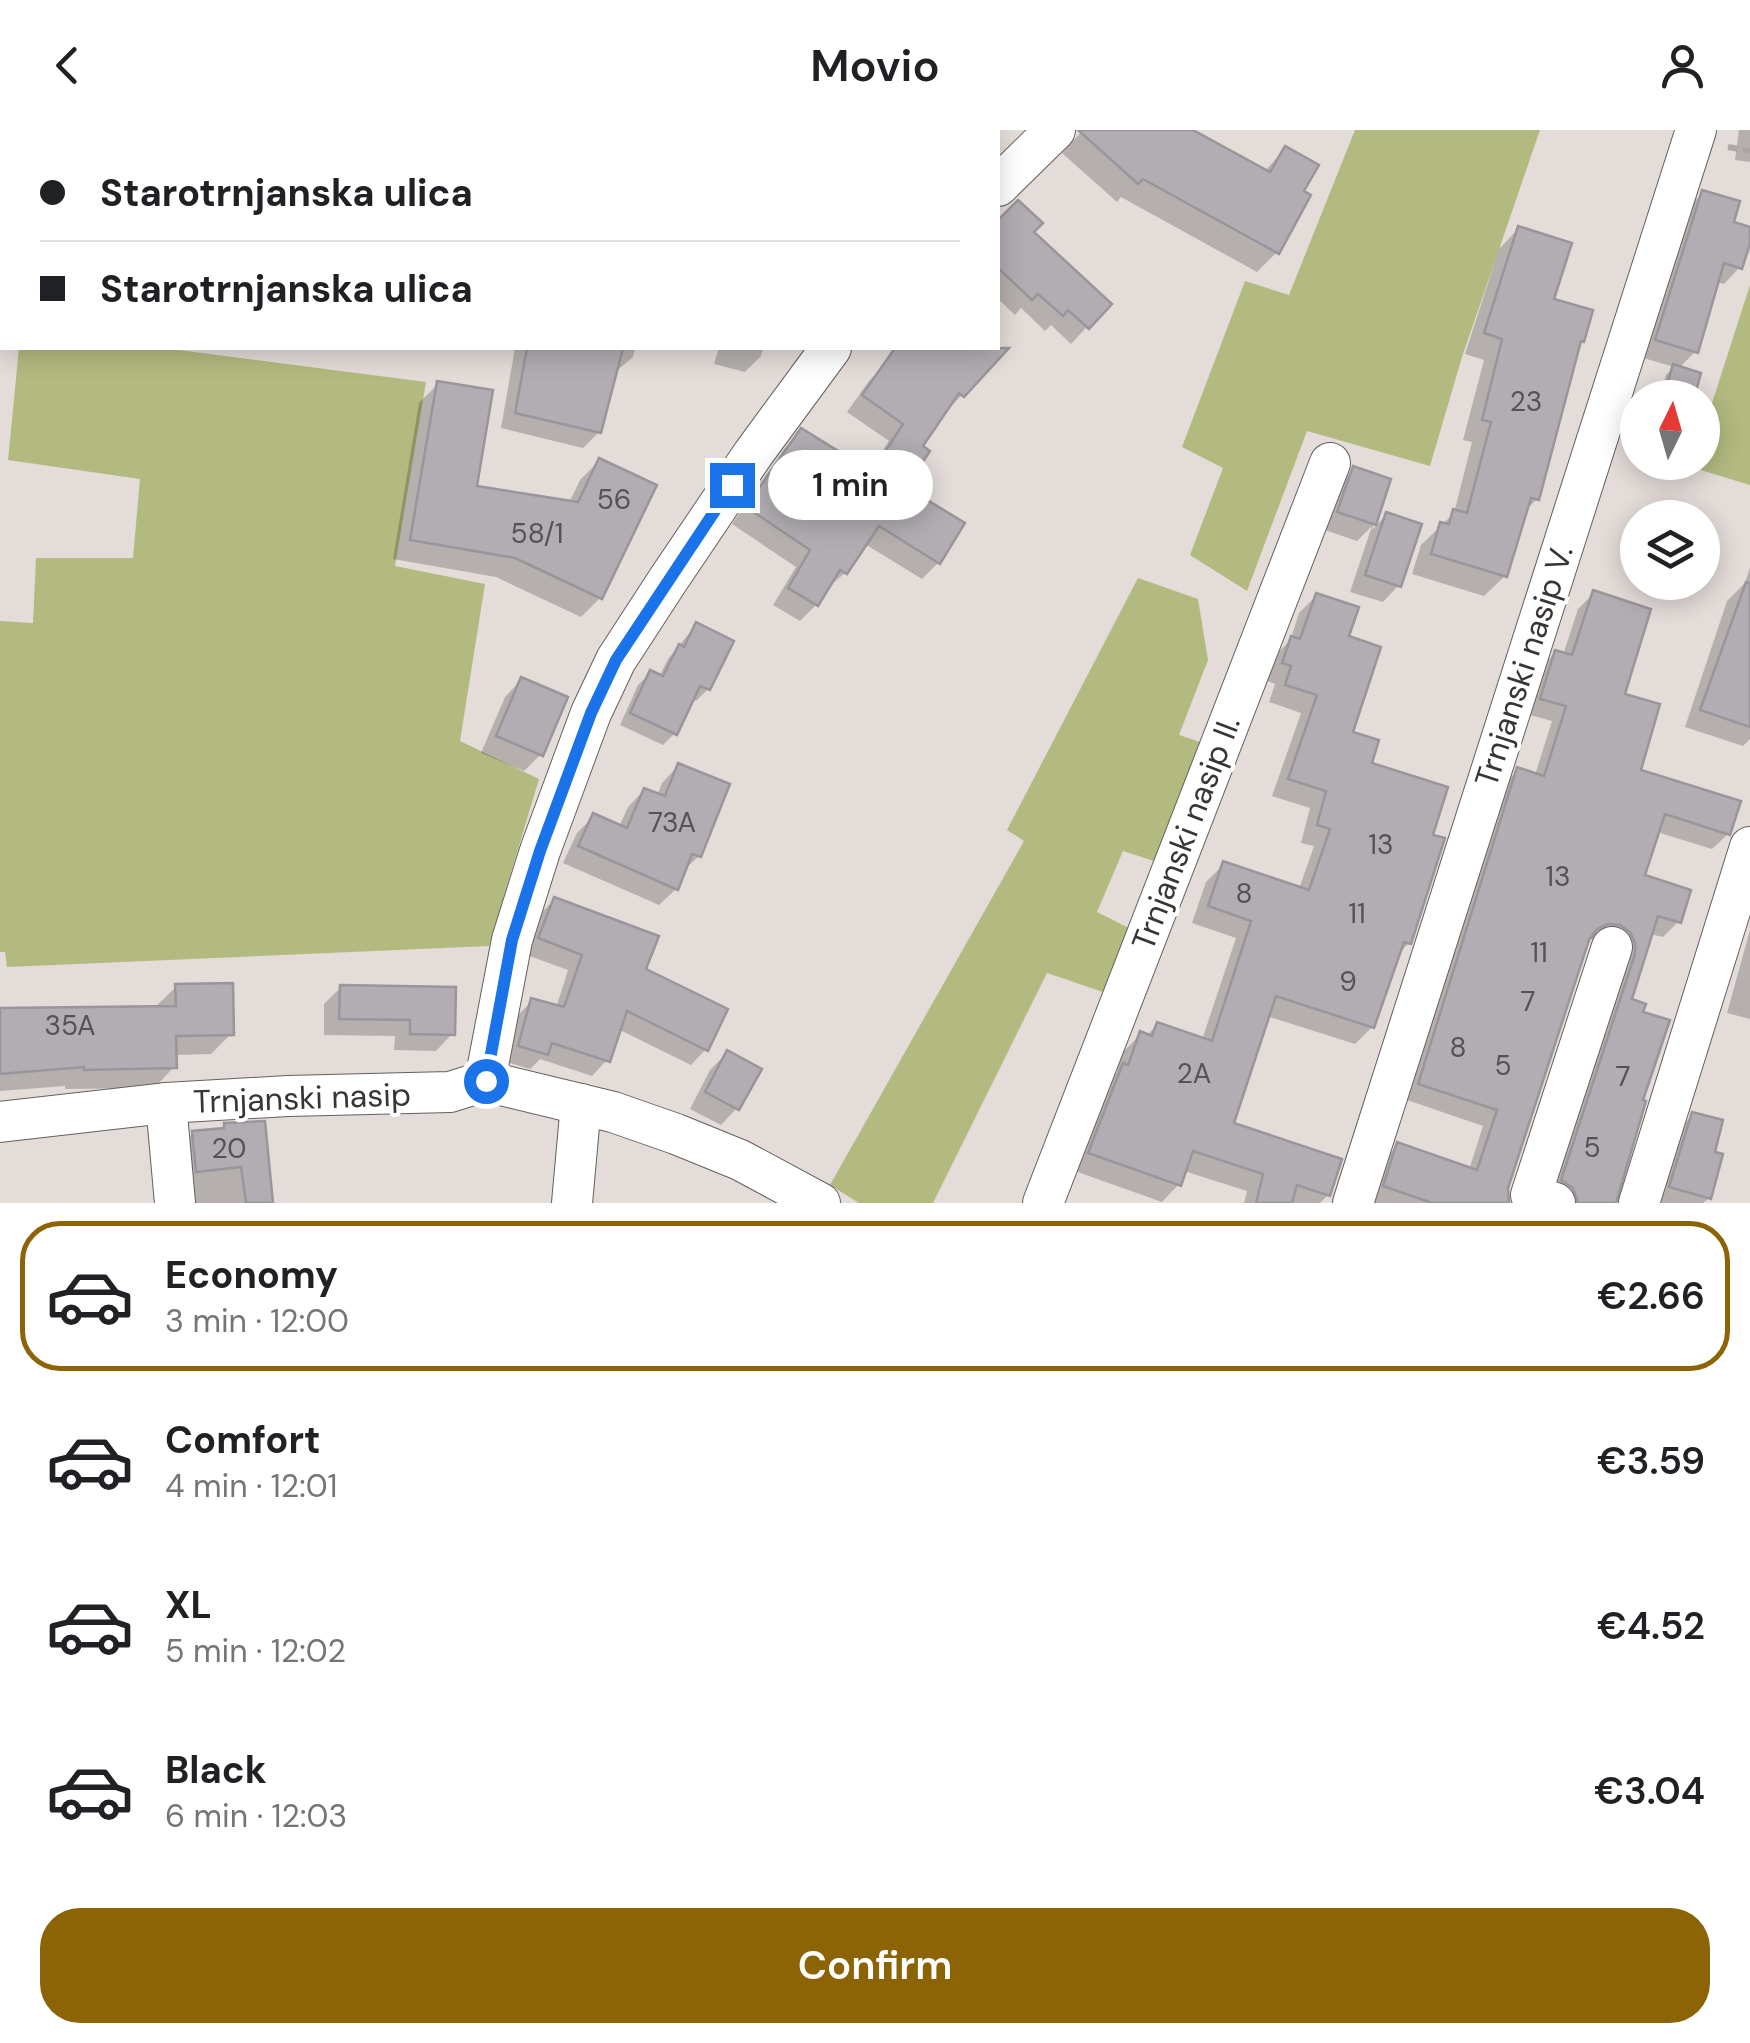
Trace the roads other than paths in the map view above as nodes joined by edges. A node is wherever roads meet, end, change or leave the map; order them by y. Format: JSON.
{"nodes":[{"id":1,"x":1055,"y":130,"type":"edge"},
{"id":2,"x":1696,"y":130,"type":"edge"},
{"id":3,"x":1000,"y":184,"type":"edge"},
{"id":4,"x":830,"y":350,"type":"edge"},
{"id":5,"x":1330,"y":464,"type":"dead end"},
{"id":6,"x":1750,"y":847,"type":"edge"},
{"id":7,"x":1612,"y":947,"type":"dead end"},
{"id":8,"x":486,"y":1081,"type":"junction"},
{"id":9,"x":166,"y":1103,"type":"junction"},
{"id":10,"x":581,"y":1104,"type":"junction"},
{"id":11,"x":0,"y":1122,"type":"edge"},
{"id":12,"x":175,"y":1203,"type":"edge"},
{"id":13,"x":572,"y":1203,"type":"edge"},
{"id":14,"x":820,"y":1203,"type":"edge"},
{"id":15,"x":1043,"y":1203,"type":"edge"},
{"id":16,"x":1353,"y":1203,"type":"edge"},
{"id":17,"x":1554,"y":1203,"type":"edge"},
{"id":18,"x":1639,"y":1203,"type":"edge"}],
"edges":[{"from":1,"to":3,"type":"street"},
{"from":2,"to":16,"type":"street","name":"Trnjanski nasip V."},
{"from":4,"to":8,"type":"street"},
{"from":5,"to":15,"type":"street","name":"Trnjanski nasip II."},
{"from":6,"to":18,"type":"street"},
{"from":7,"to":17,"type":"street"},
{"from":8,"to":9,"type":"street","name":"Trnjanski nasip"},
{"from":8,"to":10,"type":"street","name":"Trnjanski nasip"},
{"from":9,"to":11,"type":"street","name":"Trnjanski nasip"},
{"from":9,"to":12,"type":"street"},
{"from":10,"to":13,"type":"street"},
{"from":10,"to":14,"type":"street","name":"Trnjanski nasip"}]}
